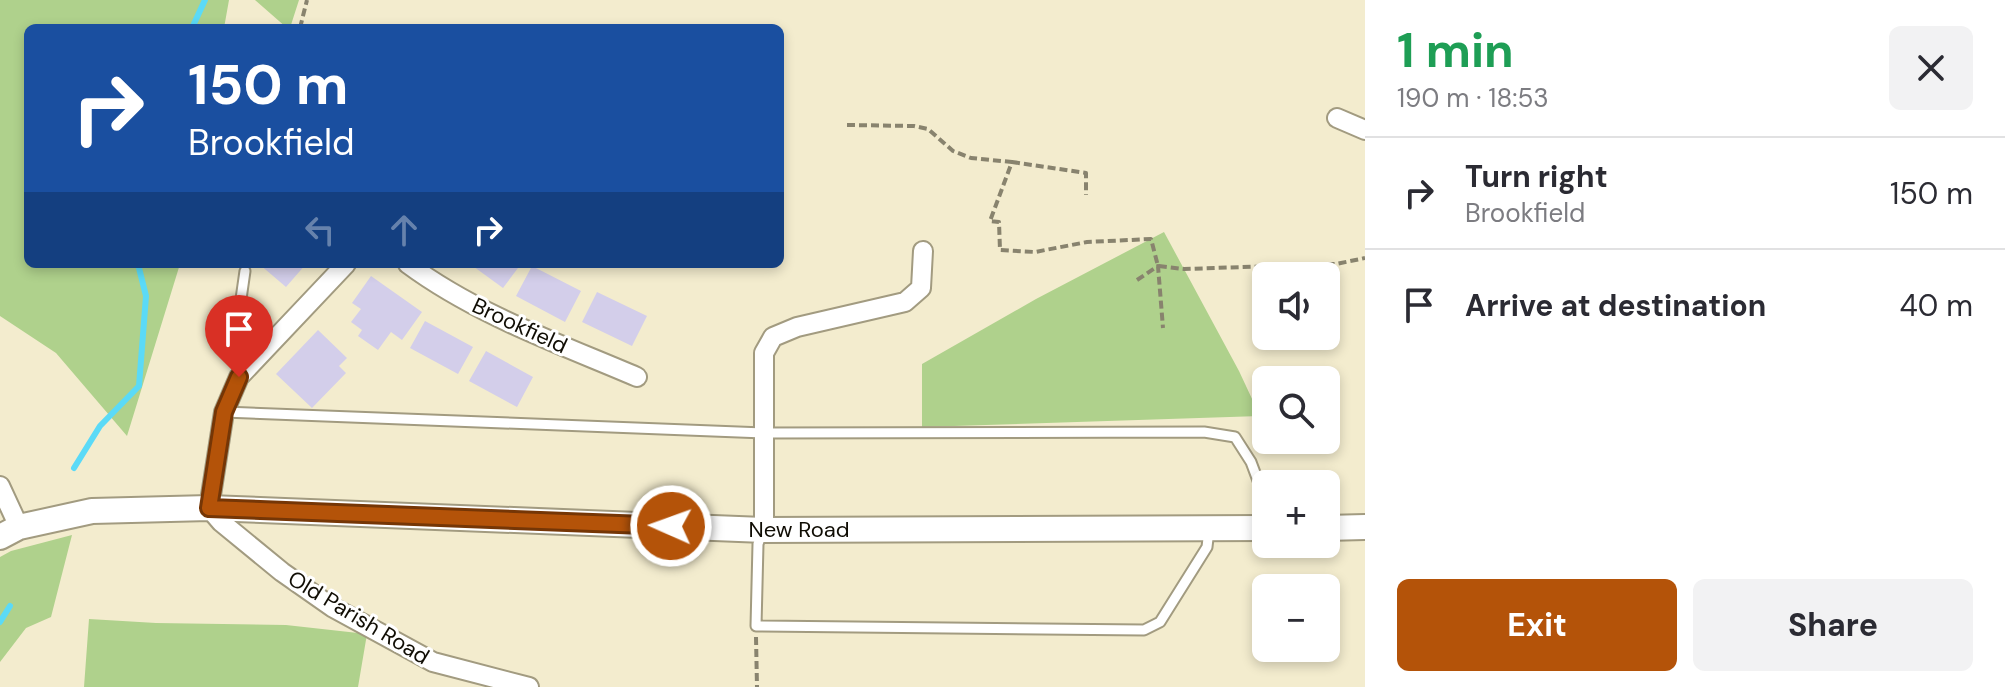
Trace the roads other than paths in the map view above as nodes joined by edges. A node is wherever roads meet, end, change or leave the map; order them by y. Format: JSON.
{"nodes":[{"id":1,"x":1337,"y":118,"type":"dead end"},
{"id":2,"x":1365,"y":130,"type":"edge"},
{"id":3,"x":923,"y":251,"type":"dead end"},
{"id":4,"x":342,"y":268,"type":"edge"},
{"id":5,"x":413,"y":268,"type":"edge"},
{"id":6,"x":245,"y":271,"type":"dead end"},
{"id":7,"x":239,"y":377,"type":"junction"},
{"id":8,"x":637,"y":377,"type":"dead end"},
{"id":9,"x":224,"y":412,"type":"junction"},
{"id":10,"x":764,"y":433,"type":"junction"},
{"id":11,"x":1254,"y":470,"type":"edge"},
{"id":12,"x":0,"y":486,"type":"edge"},
{"id":13,"x":209,"y":508,"type":"junction"},
{"id":14,"x":1365,"y":527,"type":"edge"},
{"id":15,"x":1252,"y":528,"type":"edge"},
{"id":16,"x":1340,"y":528,"type":"edge"},
{"id":17,"x":1209,"y":529,"type":"junction"},
{"id":18,"x":764,"y":530,"type":"junction"},
{"id":19,"x":9,"y":532,"type":"edge"},
{"id":20,"x":529,"y":687,"type":"edge"}],
"edges":[{"from":1,"to":2,"type":"street"},
{"from":3,"to":10,"type":"street"},
{"from":4,"to":7,"type":"street"},
{"from":5,"to":8,"type":"street","name":"Brookfield"},
{"from":6,"to":7,"type":"lane"},
{"from":7,"to":9,"type":"street"},
{"from":9,"to":10,"type":"lane"},
{"from":9,"to":13,"type":"street"},
{"from":10,"to":11,"type":"lane"},
{"from":10,"to":18,"type":"street"},
{"from":12,"to":19,"type":"street"},
{"from":13,"to":18,"type":"main road","name":"New Road"},
{"from":13,"to":19,"type":"main road","name":"New Road"},
{"from":13,"to":20,"type":"street","name":"Old Parish Road"},
{"from":14,"to":16,"type":"main road"},
{"from":15,"to":17,"type":"main road","name":"New Road"},
{"from":17,"to":18,"type":"main road","name":"New Road"},
{"from":17,"to":18,"type":"lane"}]}
